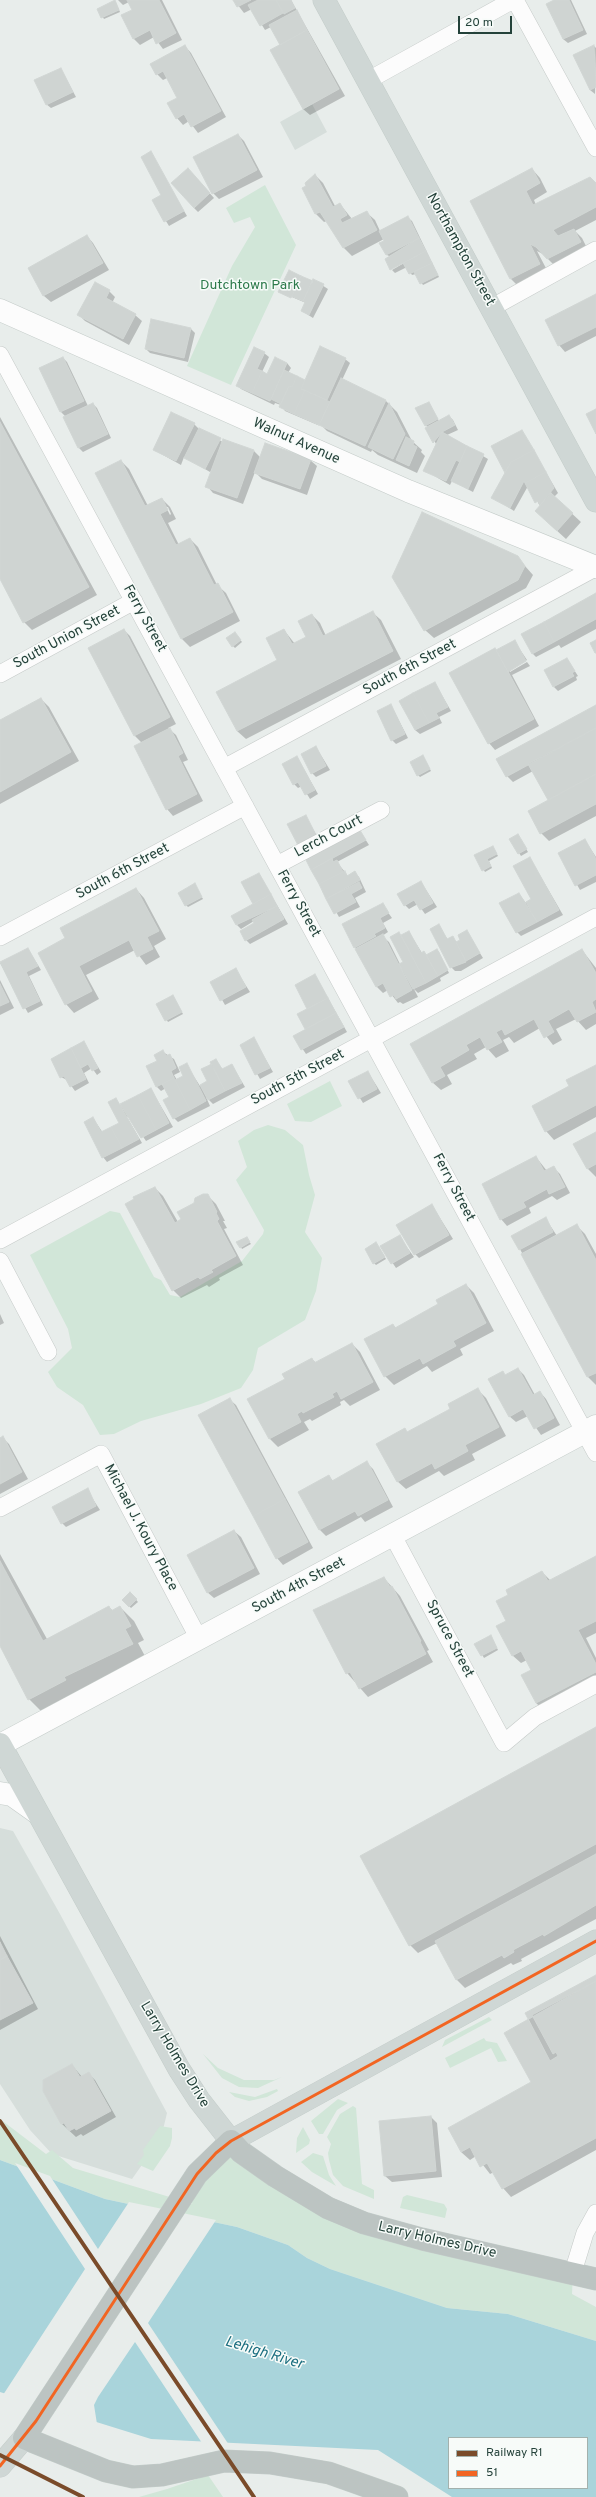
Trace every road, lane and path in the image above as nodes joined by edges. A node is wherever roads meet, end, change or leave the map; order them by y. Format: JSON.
{"nodes":[{"id":1,"x":324,"y":0,"type":"edge"},
{"id":2,"x":514,"y":0,"type":"edge"},
{"id":3,"x":368,"y":81,"type":"junction"},
{"id":4,"x":596,"y":148,"type":"edge"},
{"id":5,"x":596,"y":250,"type":"edge"},
{"id":6,"x":491,"y":308,"type":"junction"},
{"id":7,"x":0,"y":310,"type":"edge"},
{"id":8,"x":0,"y":354,"type":"edge"},
{"id":9,"x":596,"y":501,"type":"edge"},
{"id":10,"x":595,"y":568,"type":"edge"},
{"id":11,"x":134,"y":601,"type":"junction"},
{"id":12,"x":0,"y":674,"type":"edge"},
{"id":13,"x":224,"y":768,"type":"junction"},
{"id":14,"x":245,"y":806,"type":"junction"},
{"id":15,"x":381,"y":810,"type":"dead end"},
{"id":16,"x":277,"y":865,"type":"junction"},
{"id":17,"x":596,"y":917,"type":"edge"},
{"id":18,"x":0,"y":937,"type":"edge"},
{"id":19,"x":371,"y":1039,"type":"junction"},
{"id":20,"x":0,"y":1240,"type":"edge"},
{"id":21,"x":0,"y":1261,"type":"edge"},
{"id":22,"x":48,"y":1352,"type":"dead end"},
{"id":23,"x":590,"y":1429,"type":"edge"},
{"id":24,"x":596,"y":1453,"type":"edge"},
{"id":25,"x":0,"y":1508,"type":"edge"},
{"id":26,"x":394,"y":1536,"type":"junction"},
{"id":27,"x":199,"y":1639,"type":"junction"},
{"id":28,"x":591,"y":1687,"type":"edge"},
{"id":29,"x":0,"y":1744,"type":"edge"},
{"id":30,"x":0,"y":1793,"type":"edge"},
{"id":31,"x":36,"y":1812,"type":"junction"},
{"id":32,"x":596,"y":1941,"type":"edge"},
{"id":33,"x":231,"y":2141,"type":"junction"},
{"id":34,"x":596,"y":2213,"type":"edge"},
{"id":35,"x":573,"y":2272,"type":"junction"},
{"id":36,"x":596,"y":2279,"type":"edge"},
{"id":37,"x":30,"y":2430,"type":"junction"},
{"id":38,"x":0,"y":2466,"type":"edge"},
{"id":39,"x":397,"y":2497,"type":"edge"}],
"edges":[{"from":1,"to":3,"type":"main road","name":"Northampton Street"},
{"from":2,"to":3,"type":"street"},
{"from":2,"to":4,"type":"street"},
{"from":3,"to":6,"type":"main road","name":"Northampton Street"},
{"from":5,"to":6,"type":"street"},
{"from":6,"to":9,"type":"main road","name":"Northampton Street"},
{"from":7,"to":10,"type":"street","name":"Walnut Avenue"},
{"from":8,"to":11,"type":"street","name":"Ferry Street"},
{"from":10,"to":13,"type":"street","name":"South 6th Street"},
{"from":11,"to":12,"type":"street","name":"South Union Street"},
{"from":11,"to":13,"type":"street","name":"Ferry Street"},
{"from":13,"to":14,"type":"street","name":"Ferry Street"},
{"from":14,"to":16,"type":"street","name":"Ferry Street"},
{"from":14,"to":18,"type":"street","name":"South 6th Street"},
{"from":15,"to":16,"type":"street","name":"Lerch Court"},
{"from":16,"to":19,"type":"street","name":"Ferry Street"},
{"from":17,"to":19,"type":"street","name":"South 5th Street"},
{"from":19,"to":20,"type":"street","name":"South 5th Street"},
{"from":19,"to":23,"type":"street","name":"Ferry Street"},
{"from":21,"to":22,"type":"street"},
{"from":23,"to":24,"type":"street","name":"Ferry Street"},
{"from":23,"to":26,"type":"street","name":"South 4th Street"},
{"from":25,"to":27,"type":"street","name":"Michael J. Koury Place"},
{"from":26,"to":27,"type":"street","name":"South 4th Street"},
{"from":26,"to":28,"type":"street","name":"Spruce Street"},
{"from":27,"to":29,"type":"street","name":"South 4th Street"},
{"from":29,"to":31,"type":"main road","name":"Larry Holmes Drive"},
{"from":30,"to":31,"type":"street"},
{"from":31,"to":33,"type":"main road","name":"Larry Holmes Drive"},
{"from":32,"to":33,"type":"main road"},
{"from":33,"to":35,"type":"highway","name":"Larry Holmes Drive"},
{"from":33,"to":37,"type":"highway"},
{"from":34,"to":35,"type":"street"},
{"from":35,"to":36,"type":"highway","name":"Larry Holmes Drive"},
{"from":37,"to":38,"type":"main road"},
{"from":37,"to":39,"type":"highway"}]}
